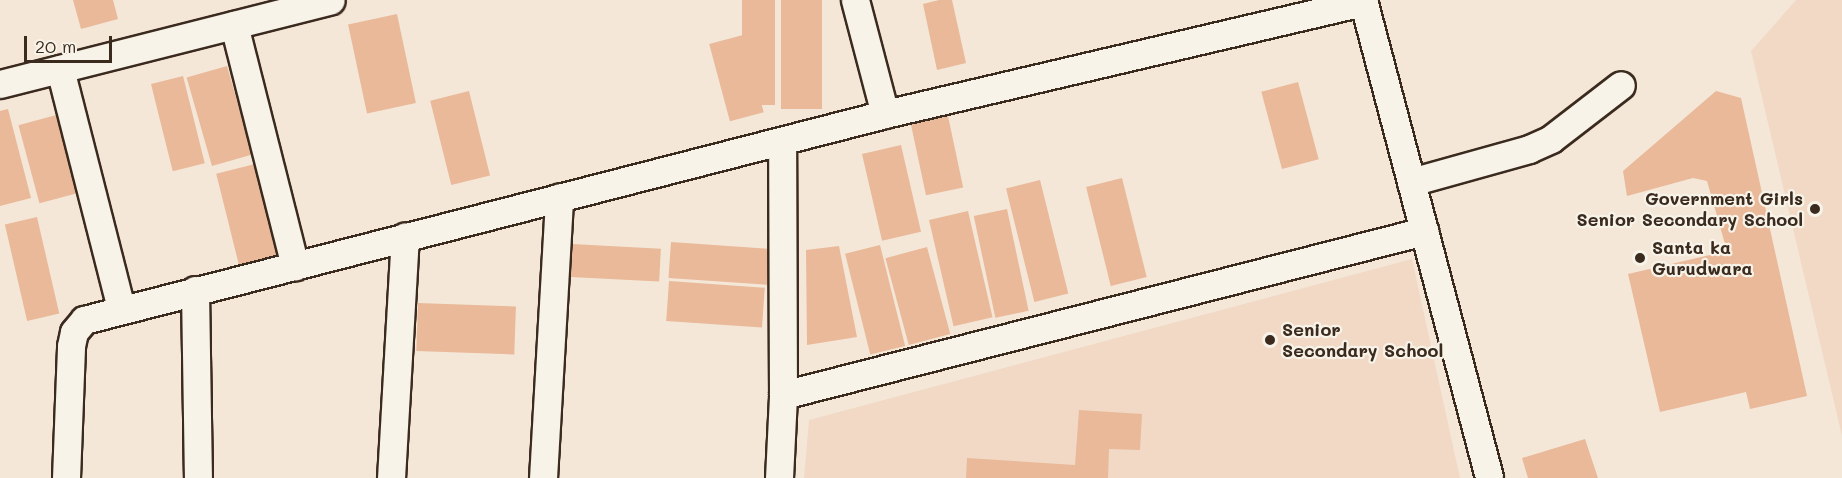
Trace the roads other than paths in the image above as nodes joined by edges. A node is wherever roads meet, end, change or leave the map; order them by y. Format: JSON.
{"nodes":[{"id":1,"x":331,"y":0,"type":"edge"},
{"id":2,"x":855,"y":0,"type":"edge"},
{"id":3,"x":1364,"y":1,"type":"edge"},
{"id":4,"x":234,"y":25,"type":"junction"},
{"id":5,"x":60,"y":69,"type":"junction"},
{"id":6,"x":0,"y":84,"type":"edge"},
{"id":7,"x":1621,"y":85,"type":"dead end"},
{"id":8,"x":885,"y":114,"type":"junction"},
{"id":9,"x":782,"y":141,"type":"junction"},
{"id":10,"x":1411,"y":182,"type":"junction"},
{"id":11,"x":559,"y":197,"type":"junction"},
{"id":12,"x":1424,"y":231,"type":"junction"},
{"id":13,"x":405,"y":237,"type":"junction"},
{"id":14,"x":295,"y":266,"type":"junction"},
{"id":15,"x":195,"y":290,"type":"junction"},
{"id":16,"x":121,"y":309,"type":"junction"},
{"id":17,"x":783,"y":396,"type":"junction"},
{"id":18,"x":66,"y":478,"type":"edge"},
{"id":19,"x":198,"y":478,"type":"edge"},
{"id":20,"x":391,"y":478,"type":"edge"},
{"id":21,"x":543,"y":478,"type":"edge"},
{"id":22,"x":778,"y":478,"type":"edge"},
{"id":23,"x":1489,"y":478,"type":"edge"}],
"edges":[{"from":1,"to":4,"type":"street"},
{"from":2,"to":8,"type":"street"},
{"from":3,"to":8,"type":"street"},
{"from":3,"to":10,"type":"street"},
{"from":4,"to":5,"type":"street"},
{"from":4,"to":14,"type":"street"},
{"from":5,"to":6,"type":"street"},
{"from":5,"to":16,"type":"street"},
{"from":7,"to":10,"type":"street"},
{"from":8,"to":9,"type":"street"},
{"from":9,"to":11,"type":"street"},
{"from":9,"to":17,"type":"street"},
{"from":10,"to":12,"type":"street"},
{"from":11,"to":13,"type":"street"},
{"from":11,"to":21,"type":"street"},
{"from":12,"to":17,"type":"street"},
{"from":12,"to":23,"type":"street"},
{"from":13,"to":14,"type":"street"},
{"from":13,"to":20,"type":"street"},
{"from":14,"to":15,"type":"street"},
{"from":15,"to":16,"type":"street"},
{"from":15,"to":19,"type":"street"},
{"from":16,"to":18,"type":"street"},
{"from":17,"to":22,"type":"street"}]}
